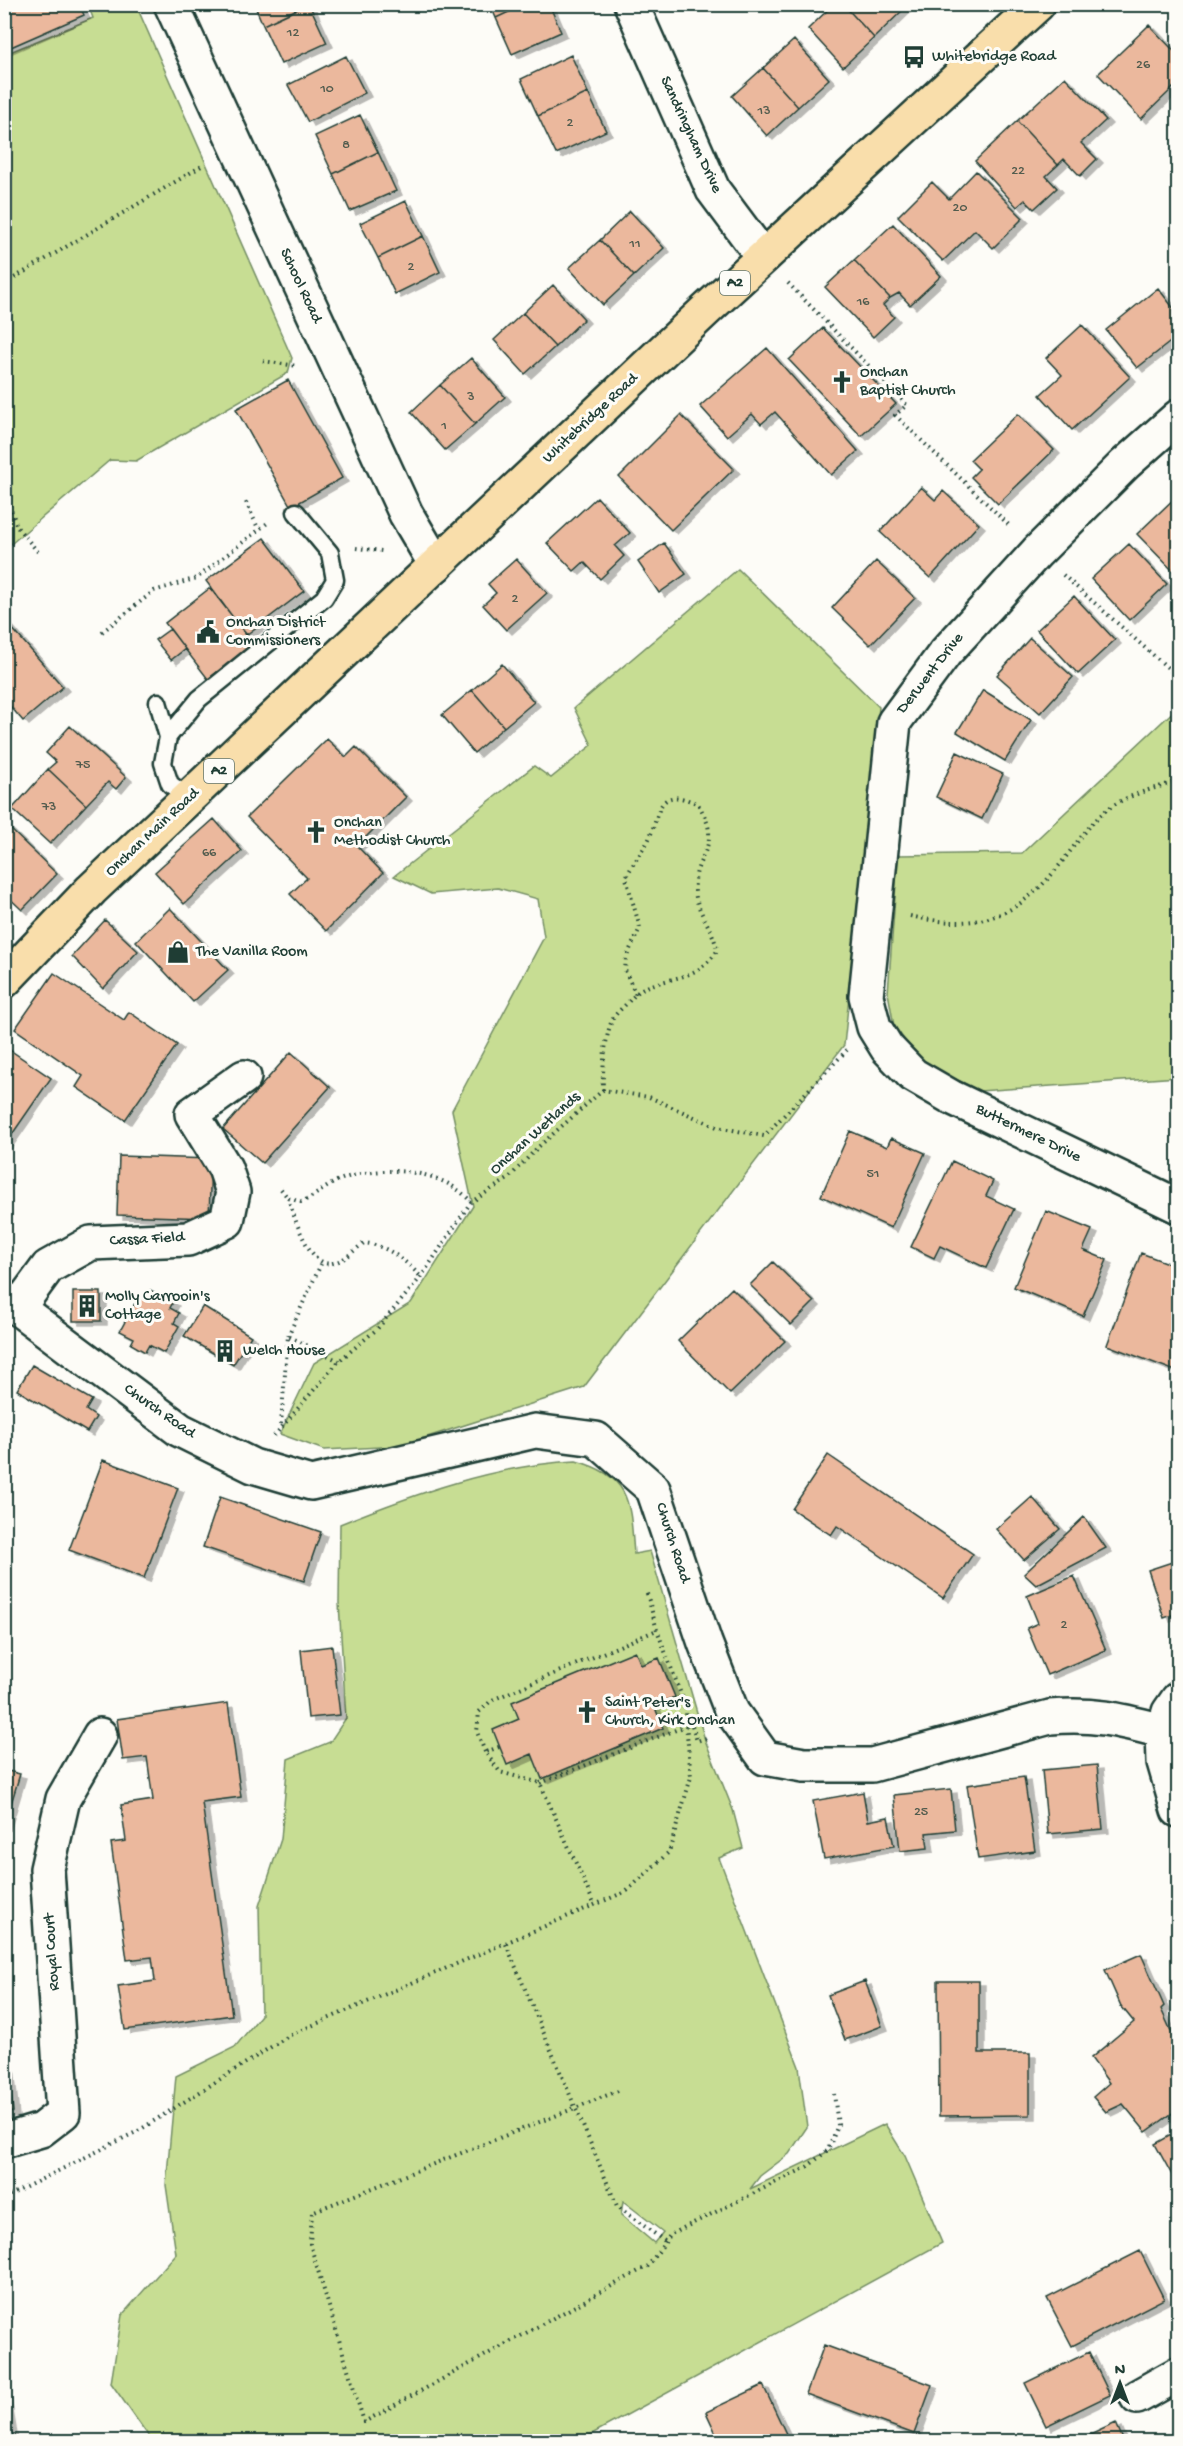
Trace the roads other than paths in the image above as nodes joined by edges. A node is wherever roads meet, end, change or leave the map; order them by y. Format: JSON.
{"nodes":[{"id":1,"x":171,"y":4,"type":"edge"},
{"id":2,"x":632,"y":4,"type":"edge"},
{"id":3,"x":1038,"y":4,"type":"edge"},
{"id":4,"x":773,"y":268,"type":"junction"},
{"id":5,"x":1179,"y":417,"type":"edge"},
{"id":6,"x":296,"y":513,"type":"road end"},
{"id":7,"x":436,"y":565,"type":"junction"},
{"id":8,"x":158,"y":702,"type":"dead end"},
{"id":9,"x":168,"y":737,"type":"junction"},
{"id":10,"x":189,"y":799,"type":"junction"},
{"id":11,"x":9,"y":967,"type":"edge"},
{"id":12,"x":881,"y":1037,"type":"joint"},
{"id":13,"x":243,"y":1077,"type":"dead end"},
{"id":14,"x":1179,"y":1206,"type":"edge"},
{"id":15,"x":11,"y":1303,"type":"edge"},
{"id":16,"x":1179,"y":1699,"type":"edge"},
{"id":17,"x":1163,"y":1731,"type":"junction"},
{"id":18,"x":99,"y":1735,"type":"dead end"},
{"id":19,"x":1179,"y":1810,"type":"edge"},
{"id":20,"x":4,"y":2141,"type":"edge"},
{"id":21,"x":1179,"y":2374,"type":"edge"},
{"id":22,"x":1137,"y":2397,"type":"dead end"}],
"edges":[{"from":1,"to":7,"type":"street","name":"School Road"},
{"from":2,"to":4,"type":"street","name":"Sandringham Drive"},
{"from":3,"to":4,"type":"highway","name":"Whitebridge Road","number":"A2"},
{"from":4,"to":7,"type":"highway","name":"Whitebridge Road","number":"A2"},
{"from":5,"to":12,"type":"street","name":"Derwent Drive"},
{"from":6,"to":9,"type":"lane"},
{"from":7,"to":10,"type":"highway","name":"Onchan Main Road","number":"A2"},
{"from":8,"to":9,"type":"lane"},
{"from":9,"to":10,"type":"lane"},
{"from":10,"to":11,"type":"highway","name":"Onchan Main Road","number":"A2"},
{"from":12,"to":14,"type":"street","name":"Buttermere Drive"},
{"from":13,"to":15,"type":"street","name":"Cassa Field"},
{"from":15,"to":17,"type":"street","name":"Church Road"},
{"from":16,"to":17,"type":"street"},
{"from":17,"to":19,"type":"street"},
{"from":18,"to":20,"type":"street","name":"Royal Court"},
{"from":21,"to":22,"type":"street"}]}
